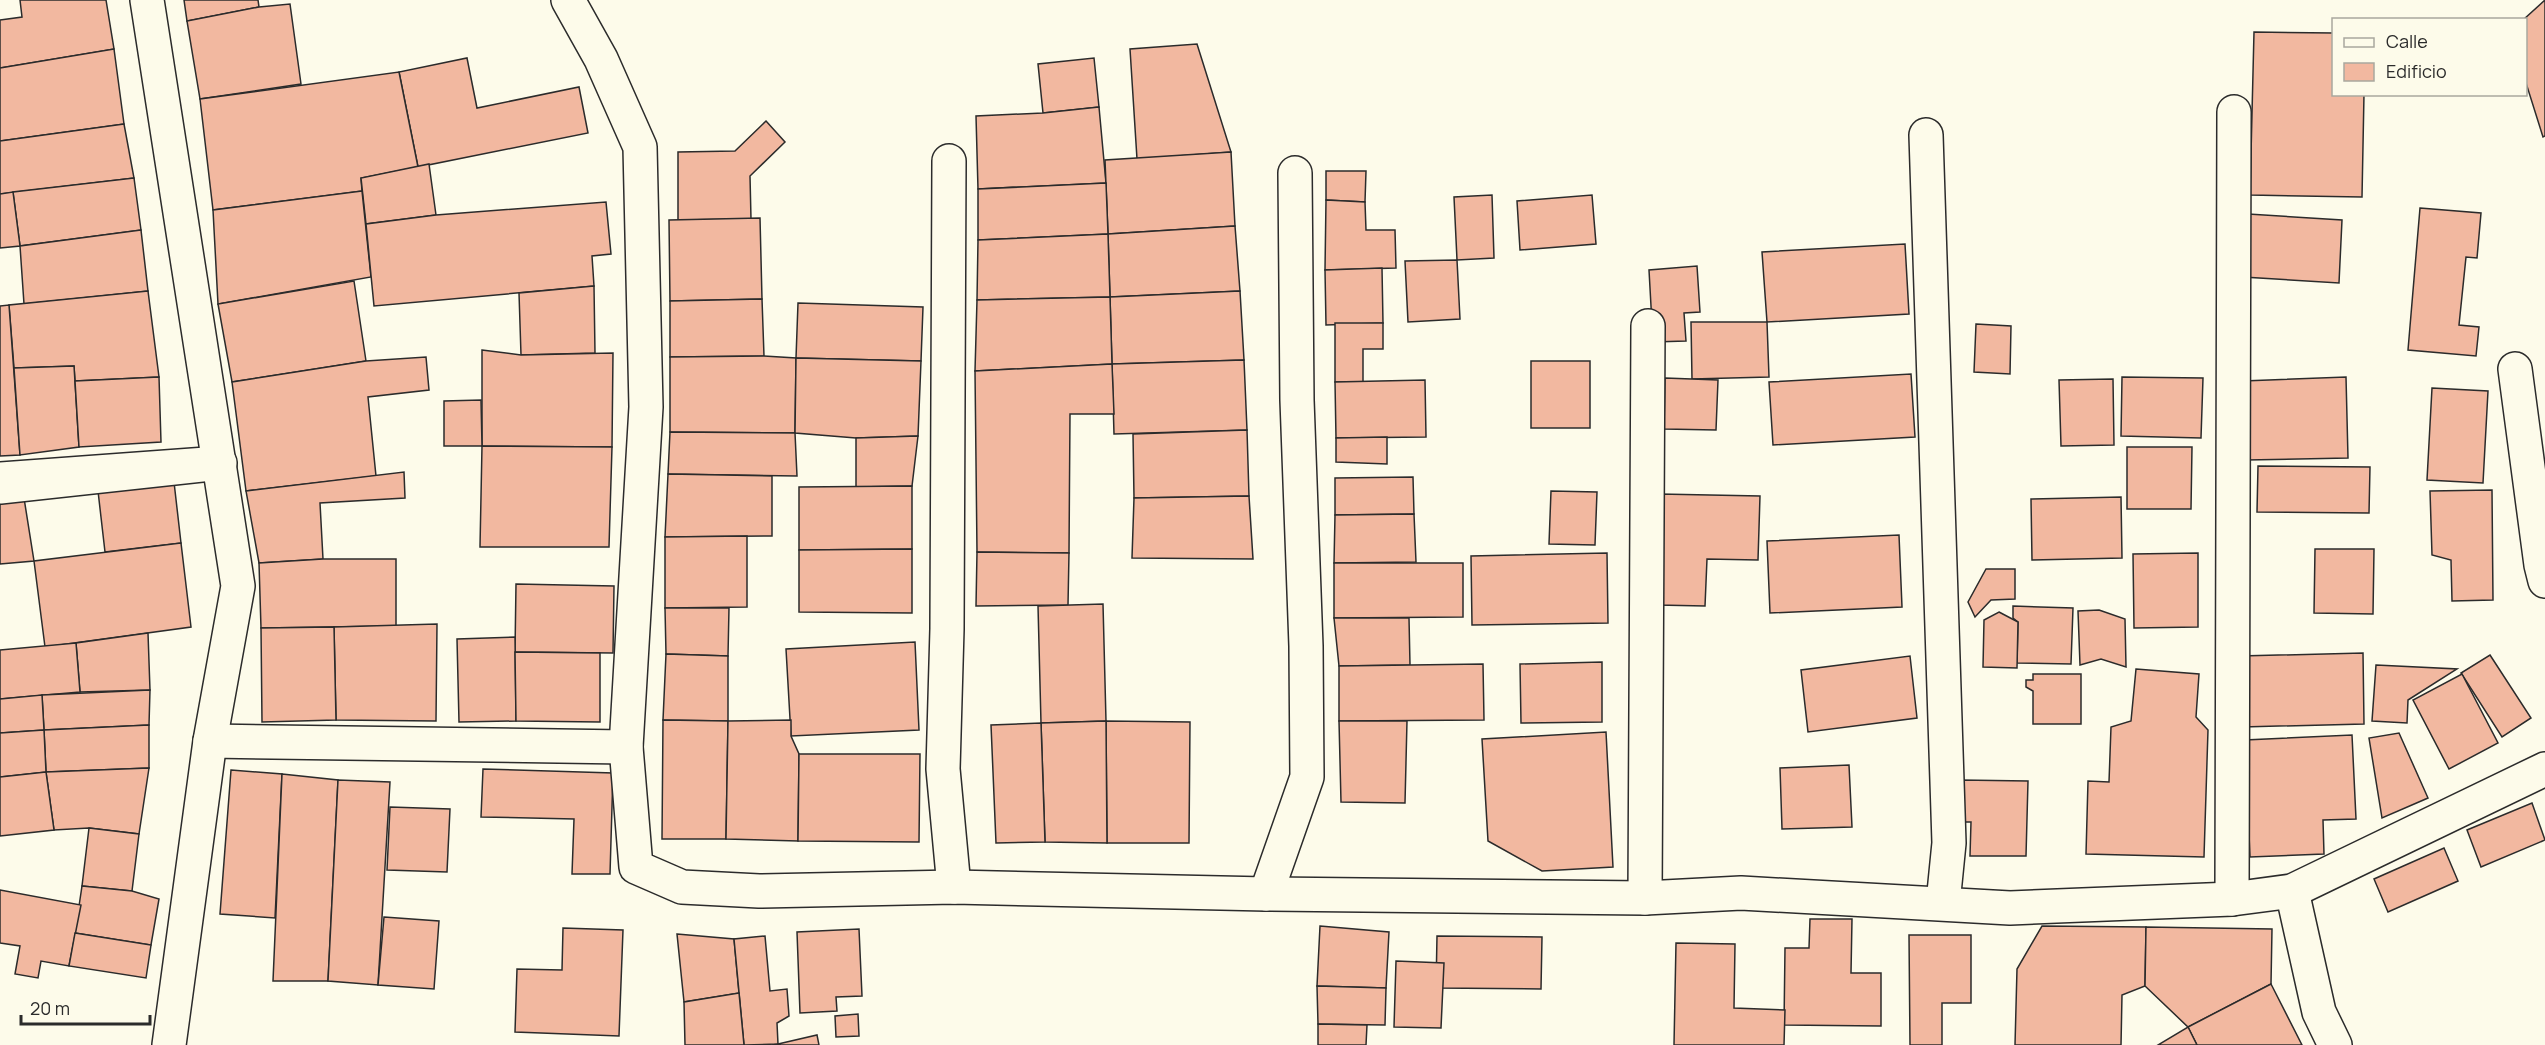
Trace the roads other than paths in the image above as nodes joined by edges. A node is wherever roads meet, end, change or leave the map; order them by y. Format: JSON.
{"nodes":[{"id":1,"x":147,"y":0,"type":"edge"},
{"id":2,"x":568,"y":0,"type":"edge"},
{"id":3,"x":2234,"y":112,"type":"dead end"},
{"id":4,"x":1926,"y":135,"type":"dead end"},
{"id":5,"x":950,"y":161,"type":"dead end"},
{"id":6,"x":1294,"y":173,"type":"dead end"},
{"id":7,"x":1648,"y":326,"type":"dead end"},
{"id":8,"x":2515,"y":369,"type":"dead end"},
{"id":9,"x":220,"y":463,"type":"junction"},
{"id":10,"x":0,"y":479,"type":"edge"},
{"id":11,"x":0,"y":486,"type":"edge"},
{"id":12,"x":2545,"y":581,"type":"edge"},
{"id":13,"x":210,"y":741,"type":"junction"},
{"id":14,"x":626,"y":747,"type":"junction"},
{"id":15,"x":2545,"y":769,"type":"edge"},
{"id":16,"x":954,"y":887,"type":"junction"},
{"id":17,"x":2292,"y":891,"type":"junction"},
{"id":18,"x":1266,"y":894,"type":"junction"},
{"id":19,"x":1645,"y":898,"type":"junction"},
{"id":20,"x":2232,"y":899,"type":"junction"},
{"id":21,"x":1943,"y":903,"type":"junction"},
{"id":22,"x":169,"y":1045,"type":"edge"},
{"id":23,"x":2336,"y":1045,"type":"edge"}],
"edges":[{"from":1,"to":9,"type":"street"},
{"from":2,"to":14,"type":"street"},
{"from":3,"to":20,"type":"street"},
{"from":4,"to":21,"type":"street"},
{"from":5,"to":16,"type":"street"},
{"from":6,"to":18,"type":"street"},
{"from":7,"to":19,"type":"street"},
{"from":8,"to":12,"type":"street"},
{"from":9,"to":10,"type":"street"},
{"from":9,"to":11,"type":"street"},
{"from":9,"to":13,"type":"street"},
{"from":13,"to":14,"type":"street"},
{"from":13,"to":22,"type":"street"},
{"from":14,"to":16,"type":"street"},
{"from":15,"to":17,"type":"street"},
{"from":16,"to":18,"type":"street"},
{"from":17,"to":20,"type":"street"},
{"from":17,"to":23,"type":"street"},
{"from":18,"to":19,"type":"street"},
{"from":19,"to":21,"type":"street"},
{"from":20,"to":21,"type":"street"}]}
